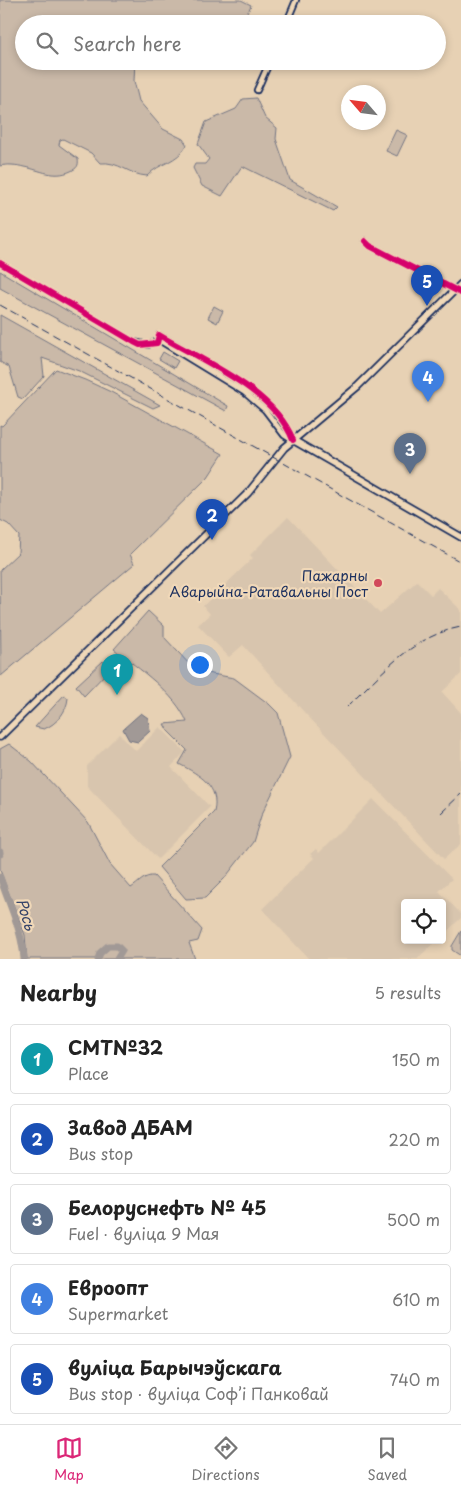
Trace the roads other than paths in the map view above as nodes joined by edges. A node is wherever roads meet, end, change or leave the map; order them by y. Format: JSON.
{"nodes":[{"id":1,"x":296,"y":0,"type":"edge"},
{"id":2,"x":290,"y":15,"type":"edge"},
{"id":3,"x":266,"y":70,"type":"edge"},
{"id":4,"x":257,"y":90,"type":"dead end"},
{"id":5,"x":366,"y":241,"type":"dead end"},
{"id":6,"x":0,"y":263,"type":"edge"},
{"id":7,"x":461,"y":284,"type":"edge"},
{"id":8,"x":454,"y":290,"type":"junction"},
{"id":9,"x":461,"y":293,"type":"edge"},
{"id":10,"x":293,"y":440,"type":"junction"},
{"id":11,"x":461,"y":537,"type":"edge"},
{"id":12,"x":0,"y":737,"type":"edge"}],
"edges":[{"from":1,"to":2,"type":"street"},
{"from":3,"to":4,"type":"street"},
{"from":5,"to":8,"type":"street"},
{"from":6,"to":10,"type":"street"},
{"from":7,"to":8,"type":"main road"},
{"from":8,"to":9,"type":"street"},
{"from":8,"to":10,"type":"main road"},
{"from":10,"to":11,"type":"main road"},
{"from":10,"to":12,"type":"main road"}]}
